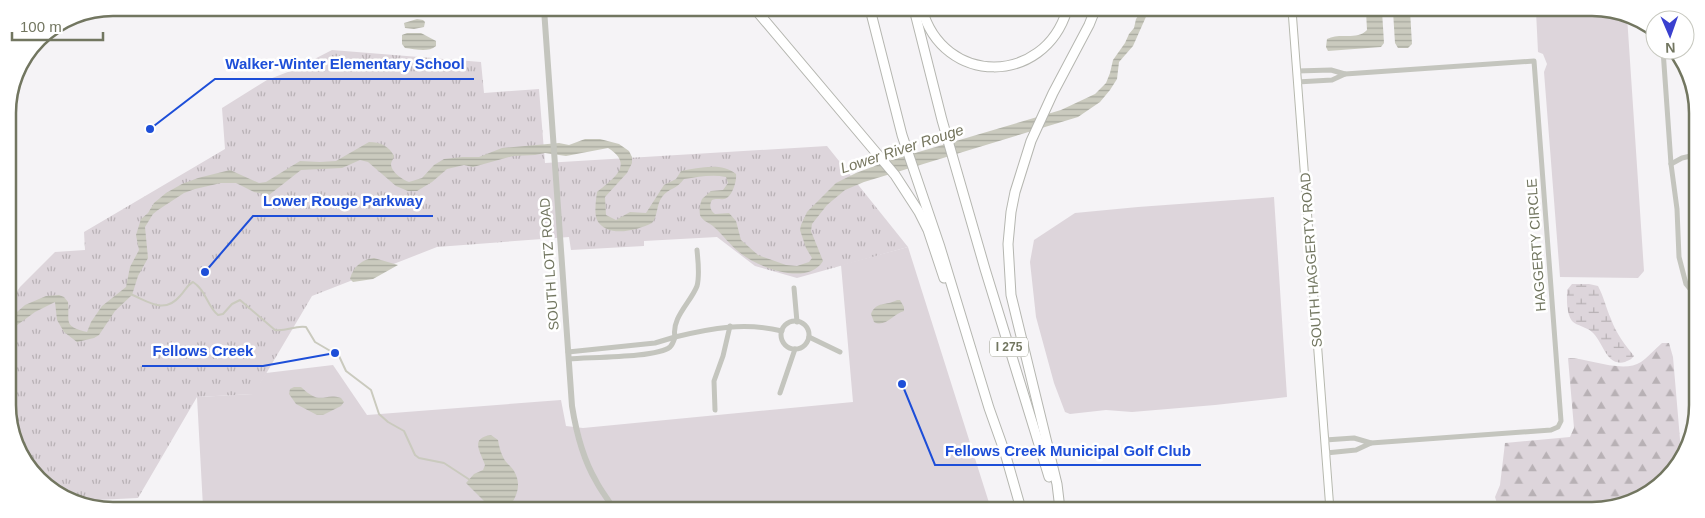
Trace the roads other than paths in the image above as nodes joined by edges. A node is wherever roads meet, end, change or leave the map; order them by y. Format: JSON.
{"nodes":[{"id":1,"x":545,"y":16,"type":"edge"},
{"id":2,"x":761,"y":16,"type":"edge"},
{"id":3,"x":872,"y":16,"type":"edge"},
{"id":4,"x":916,"y":16,"type":"edge"},
{"id":5,"x":924,"y":16,"type":"edge"},
{"id":6,"x":1065,"y":16,"type":"edge"},
{"id":7,"x":1092,"y":16,"type":"edge"},
{"id":8,"x":1292,"y":16,"type":"edge"},
{"id":9,"x":1664,"y":60,"type":"edge"},
{"id":10,"x":1297,"y":71,"type":"junction"},
{"id":11,"x":1346,"y":74,"type":"junction"},
{"id":12,"x":1297,"y":82,"type":"junction"},
{"id":13,"x":1689,"y":156,"type":"edge"},
{"id":14,"x":1671,"y":164,"type":"junction"},
{"id":15,"x":697,"y":250,"type":"dead end"},
{"id":16,"x":794,"y":288,"type":"dead end"},
{"id":17,"x":1689,"y":289,"type":"edge"},
{"id":18,"x":797,"y":322,"type":"junction"},
{"id":19,"x":730,"y":326,"type":"junction"},
{"id":20,"x":782,"y":331,"type":"junction"},
{"id":21,"x":675,"y":336,"type":"junction"},
{"id":22,"x":809,"y":336,"type":"junction"},
{"id":23,"x":795,"y":349,"type":"junction"},
{"id":24,"x":840,"y":352,"type":"dead end"},
{"id":25,"x":568,"y":355,"type":"junction"},
{"id":26,"x":780,"y":393,"type":"dead end"},
{"id":27,"x":989,"y":408,"type":"junction"},
{"id":28,"x":714,"y":410,"type":"dead end"},
{"id":29,"x":1325,"y":440,"type":"junction"},
{"id":30,"x":1371,"y":443,"type":"junction"},
{"id":31,"x":1326,"y":453,"type":"junction"},
{"id":32,"x":609,"y":502,"type":"edge"},
{"id":33,"x":1019,"y":502,"type":"edge"},
{"id":34,"x":1058,"y":502,"type":"edge"},
{"id":35,"x":1059,"y":502,"type":"edge"},
{"id":36,"x":1329,"y":502,"type":"edge"}],
"edges":[{"from":1,"to":25,"type":"street","name":"SOUTH LOTZ ROAD"},
{"from":2,"to":27,"type":"highway"},
{"from":3,"to":27,"type":"highway","number":"I 275"},
{"from":4,"to":34,"type":"highway","number":"I 275"},
{"from":5,"to":6,"type":"highway"},
{"from":7,"to":35,"type":"highway"},
{"from":8,"to":10,"type":"main road","name":"SOUTH HAGGERTY ROAD"},
{"from":9,"to":14,"type":"street"},
{"from":10,"to":11,"type":"street","name":"HAGGERTY CIRCLE"},
{"from":10,"to":12,"type":"main road","name":"SOUTH HAGGERTY ROAD"},
{"from":11,"to":12,"type":"street","name":"HAGGERTY CIRCLE"},
{"from":11,"to":30,"type":"street","name":"HAGGERTY CIRCLE"},
{"from":12,"to":29,"type":"main road","name":"SOUTH HAGGERTY ROAD"},
{"from":13,"to":14,"type":"street"},
{"from":14,"to":17,"type":"street"},
{"from":15,"to":21,"type":"street"},
{"from":16,"to":18,"type":"street"},
{"from":18,"to":20,"type":"street"},
{"from":18,"to":22,"type":"street"},
{"from":19,"to":20,"type":"street"},
{"from":19,"to":21,"type":"street"},
{"from":19,"to":28,"type":"street"},
{"from":20,"to":23,"type":"street"},
{"from":21,"to":25,"type":"street"},
{"from":21,"to":25,"type":"street"},
{"from":22,"to":23,"type":"street"},
{"from":22,"to":24,"type":"street"},
{"from":23,"to":26,"type":"street"},
{"from":25,"to":32,"type":"street","name":"SOUTH LOTZ ROAD"},
{"from":27,"to":33,"type":"highway","number":"I 275"},
{"from":29,"to":30,"type":"street","name":"HAGGERTY CIRCLE"},
{"from":29,"to":31,"type":"main road","name":"SOUTH HAGGERTY ROAD"},
{"from":30,"to":31,"type":"street","name":"HAGGERTY CIRCLE"},
{"from":31,"to":36,"type":"main road","name":"SOUTH HAGGERTY ROAD"}]}
